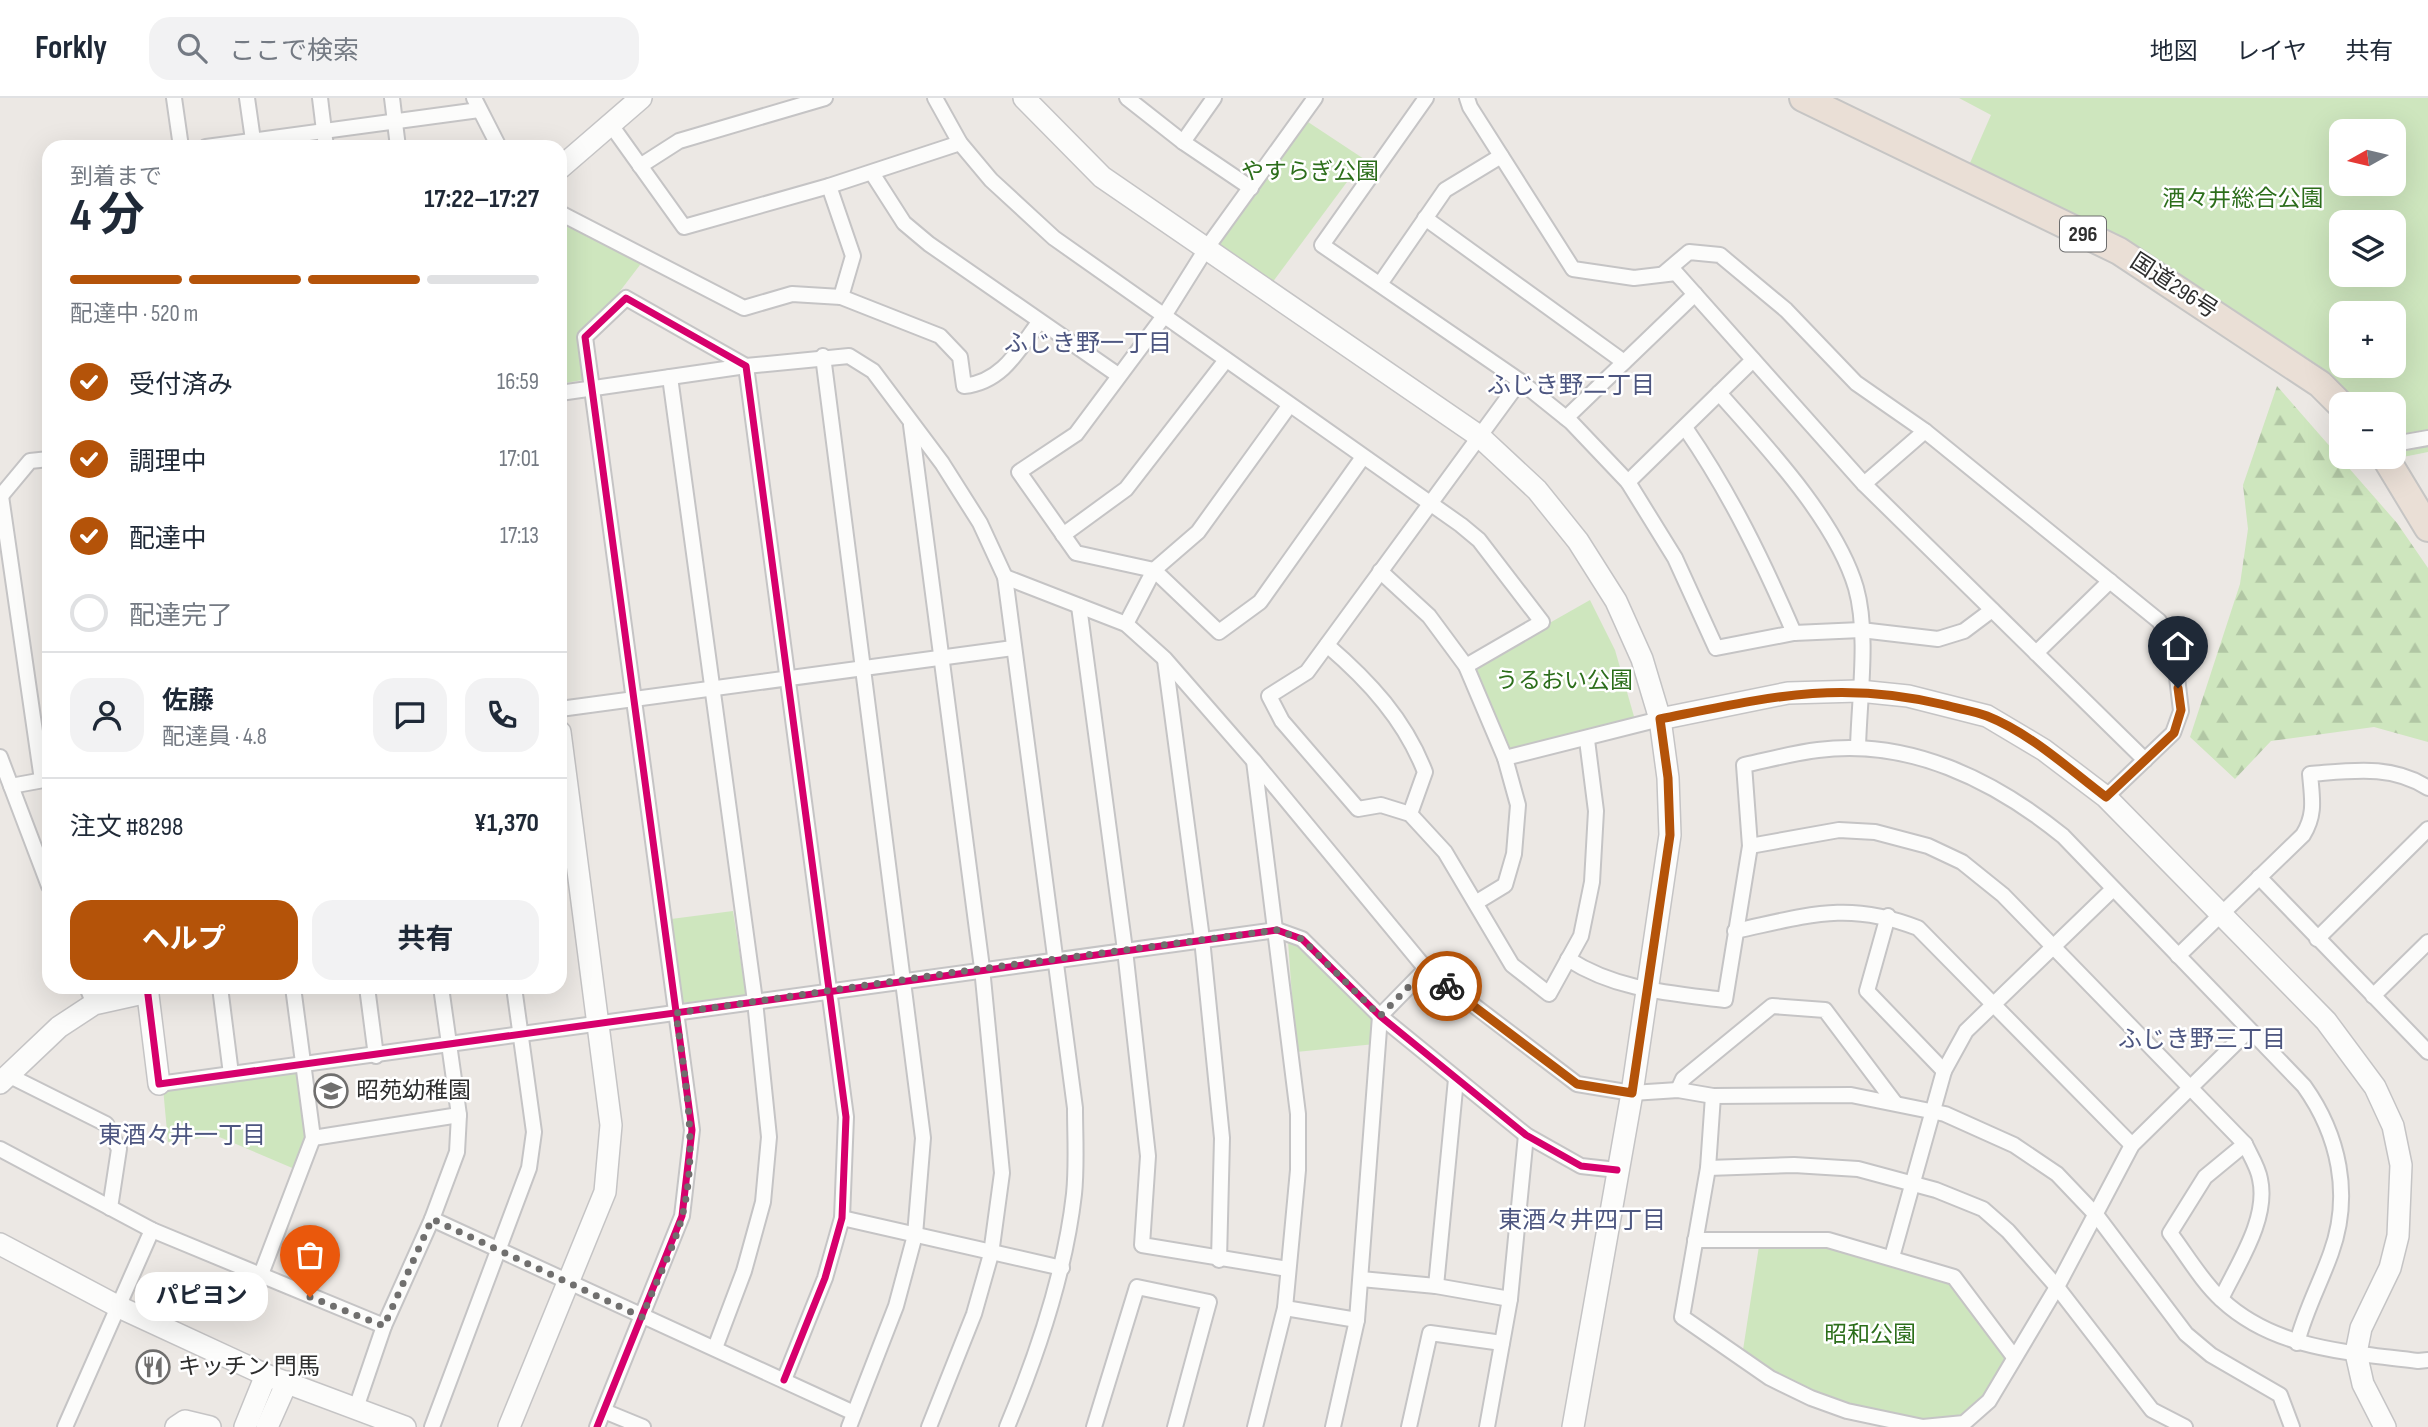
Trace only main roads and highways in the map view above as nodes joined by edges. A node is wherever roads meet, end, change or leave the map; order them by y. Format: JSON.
{"nodes":[{"id":1,"x":1803,"y":98,"type":"edge"},
{"id":2,"x":2329,"y":395,"type":"edge"},
{"id":3,"x":2392,"y":469,"type":"edge"},
{"id":4,"x":2428,"y":528,"type":"edge"}],
"edges":[{"from":1,"to":2,"type":"highway","name":"国道296号","number":"296"},
{"from":3,"to":4,"type":"highway"}]}
